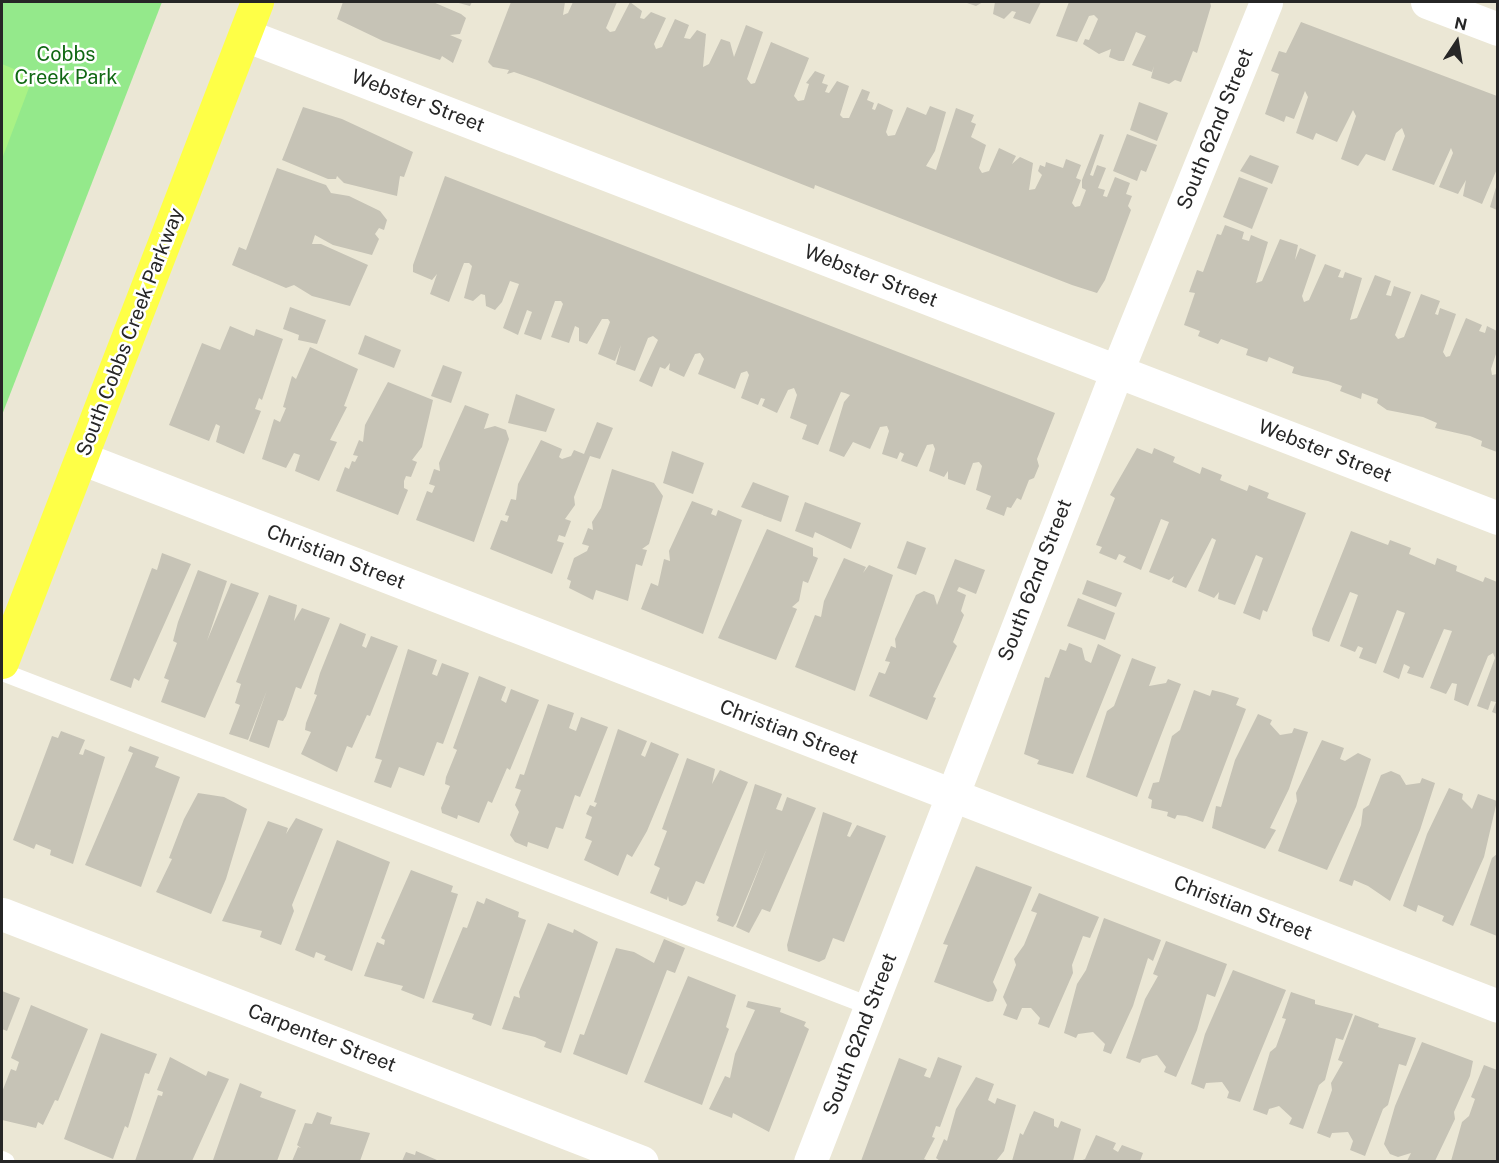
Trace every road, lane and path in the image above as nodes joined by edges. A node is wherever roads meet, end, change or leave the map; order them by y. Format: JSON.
{"nodes":[{"id":1,"x":257,"y":2,"type":"edge"},
{"id":2,"x":1266,"y":2,"type":"edge"},
{"id":3,"x":1427,"y":2,"type":"edge"},
{"id":4,"x":1497,"y":29,"type":"edge"},
{"id":5,"x":245,"y":35,"type":"junction"},
{"id":6,"x":1117,"y":371,"type":"junction"},
{"id":7,"x":81,"y":458,"type":"junction"},
{"id":8,"x":1497,"y":518,"type":"edge"},
{"id":9,"x":2,"y":662,"type":"edge"},
{"id":10,"x":2,"y":672,"type":"edge"},
{"id":11,"x":952,"y":795,"type":"junction"},
{"id":12,"x":2,"y":914,"type":"edge"},
{"id":13,"x":870,"y":1006,"type":"junction"},
{"id":14,"x":1497,"y":1006,"type":"edge"},
{"id":15,"x":2,"y":1160,"type":"edge"},
{"id":16,"x":6,"y":1161,"type":"edge"},
{"id":17,"x":642,"y":1161,"type":"edge"},
{"id":18,"x":810,"y":1161,"type":"edge"}],
"edges":[{"from":1,"to":5,"type":"main road","name":"South Cobbs Creek Parkway"},
{"from":2,"to":6,"type":"street","name":"South 62nd Street"},
{"from":3,"to":4,"type":"street"},
{"from":5,"to":6,"type":"street","name":"Webster Street"},
{"from":5,"to":7,"type":"main road","name":"South Cobbs Creek Parkway"},
{"from":6,"to":8,"type":"street","name":"Webster Street"},
{"from":6,"to":11,"type":"street","name":"South 62nd Street"},
{"from":7,"to":9,"type":"main road","name":"South Cobbs Creek Parkway"},
{"from":7,"to":11,"type":"street","name":"Christian Street"},
{"from":10,"to":13,"type":"lane"},
{"from":11,"to":13,"type":"street","name":"South 62nd Street"},
{"from":11,"to":14,"type":"street","name":"Christian Street"},
{"from":12,"to":17,"type":"street","name":"Carpenter Street"},
{"from":13,"to":18,"type":"street","name":"South 62nd Street"},
{"from":15,"to":16,"type":"lane"}]}
